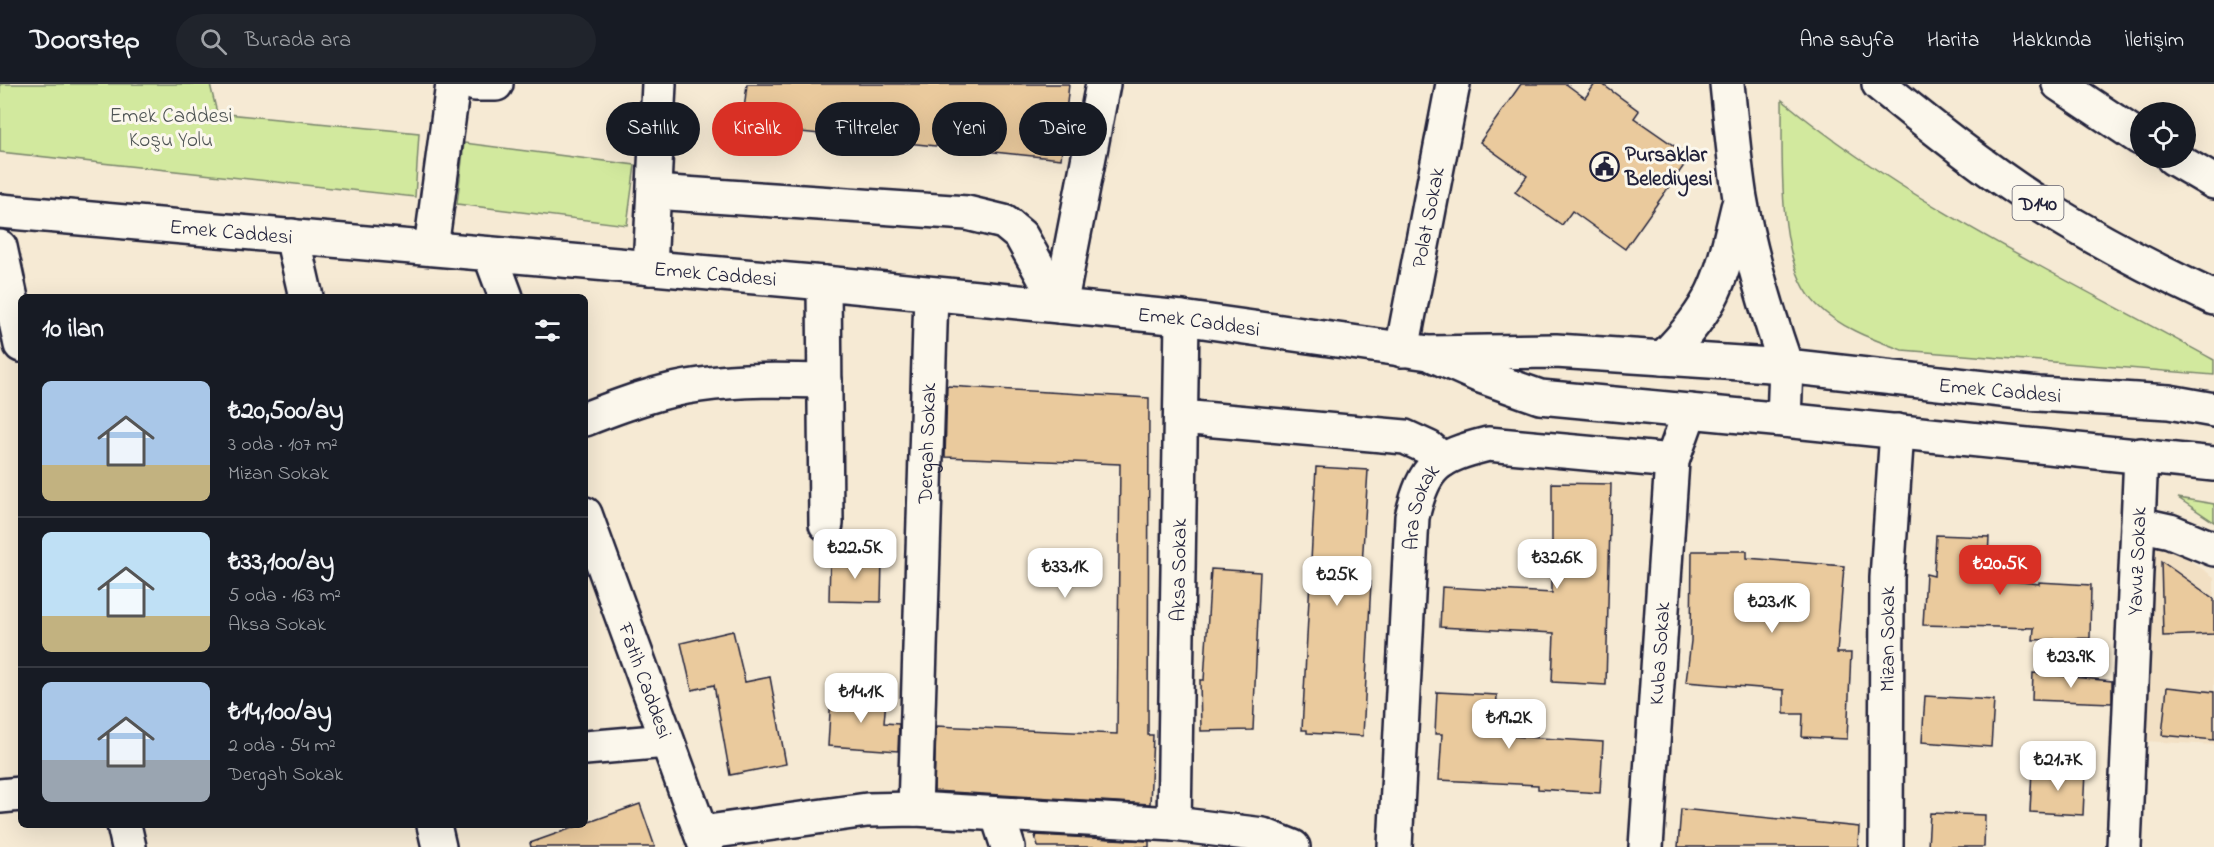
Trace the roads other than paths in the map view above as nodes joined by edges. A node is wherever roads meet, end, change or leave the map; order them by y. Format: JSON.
{"nodes":[{"id":1,"x":453,"y":84,"type":"edge"},
{"id":2,"x":475,"y":84,"type":"edge"},
{"id":3,"x":496,"y":84,"type":"edge"},
{"id":4,"x":659,"y":84,"type":"edge"},
{"id":5,"x":1103,"y":84,"type":"edge"},
{"id":6,"x":1453,"y":84,"type":"edge"},
{"id":7,"x":1727,"y":84,"type":"edge"},
{"id":8,"x":1879,"y":84,"type":"edge"},
{"id":9,"x":2059,"y":84,"type":"edge"},
{"id":10,"x":2130,"y":131,"type":"edge"},
{"id":11,"x":2190,"y":168,"type":"edge"},
{"id":12,"x":2214,"y":182,"type":"edge"},
{"id":13,"x":654,"y":192,"type":"junction"},
{"id":14,"x":1740,"y":196,"type":"junction"},
{"id":15,"x":0,"y":211,"type":"edge"},
{"id":16,"x":292,"y":236,"type":"junction"},
{"id":17,"x":0,"y":247,"type":"edge"},
{"id":18,"x":431,"y":248,"type":"junction"},
{"id":19,"x":490,"y":254,"type":"junction"},
{"id":20,"x":650,"y":268,"type":"junction"},
{"id":21,"x":824,"y":284,"type":"junction"},
{"id":22,"x":305,"y":294,"type":"edge"},
{"id":23,"x":505,"y":294,"type":"edge"},
{"id":24,"x":931,"y":294,"type":"junction"},
{"id":25,"x":2214,"y":298,"type":"edge"},
{"id":26,"x":1060,"y":306,"type":"junction"},
{"id":27,"x":1182,"y":318,"type":"junction"},
{"id":28,"x":18,"y":331,"type":"edge"},
{"id":29,"x":1415,"y":352,"type":"junction"},
{"id":30,"x":1664,"y":358,"type":"junction"},
{"id":31,"x":1785,"y":366,"type":"junction"},
{"id":32,"x":825,"y":381,"type":"junction"},
{"id":33,"x":2214,"y":410,"type":"edge"},
{"id":34,"x":1689,"y":411,"type":"junction"},
{"id":35,"x":1181,"y":417,"type":"junction"},
{"id":36,"x":588,"y":418,"type":"edge"},
{"id":37,"x":1784,"y":420,"type":"junction"},
{"id":38,"x":1897,"y":431,"type":"junction"},
{"id":39,"x":2141,"y":455,"type":"junction"},
{"id":40,"x":1443,"y":460,"type":"junction"},
{"id":41,"x":1672,"y":461,"type":"junction"},
{"id":42,"x":2214,"y":464,"type":"edge"},
{"id":43,"x":588,"y":522,"type":"edge"},
{"id":44,"x":826,"y":524,"type":"dead end"},
{"id":45,"x":2138,"y":525,"type":"junction"},
{"id":46,"x":2214,"y":549,"type":"edge"},
{"id":47,"x":667,"y":741,"type":"junction"},
{"id":48,"x":588,"y":748,"type":"edge"},
{"id":49,"x":18,"y":794,"type":"edge"},
{"id":50,"x":0,"y":796,"type":"edge"},
{"id":51,"x":915,"y":809,"type":"junction"},
{"id":52,"x":998,"y":816,"type":"junction"},
{"id":53,"x":1174,"y":824,"type":"junction"},
{"id":54,"x":125,"y":828,"type":"edge"},
{"id":55,"x":435,"y":828,"type":"edge"},
{"id":56,"x":703,"y":840,"type":"edge"},
{"id":57,"x":129,"y":847,"type":"edge"},
{"id":58,"x":439,"y":847,"type":"edge"},
{"id":59,"x":1008,"y":847,"type":"edge"},
{"id":60,"x":1293,"y":847,"type":"edge"},
{"id":61,"x":1395,"y":847,"type":"edge"},
{"id":62,"x":1646,"y":847,"type":"edge"},
{"id":63,"x":1886,"y":847,"type":"edge"},
{"id":64,"x":2124,"y":847,"type":"edge"}],
"edges":[{"from":1,"to":18,"type":"main road"},
{"from":2,"to":3,"type":"main road"},
{"from":4,"to":13,"type":"main road"},
{"from":5,"to":26,"type":"main road"},
{"from":6,"to":29,"type":"main road","name":"Polat Sokak"},
{"from":7,"to":14,"type":"main road"},
{"from":8,"to":25,"type":"main road","number":"D140"},
{"from":9,"to":10,"type":"main road"},
{"from":11,"to":12,"type":"main road"},
{"from":13,"to":20,"type":"main road"},
{"from":13,"to":26,"type":"main road"},
{"from":14,"to":30,"type":"main road"},
{"from":14,"to":31,"type":"main road"},
{"from":15,"to":16,"type":"main road","name":"Emek Caddesi"},
{"from":16,"to":18,"type":"main road","name":"Emek Caddesi"},
{"from":16,"to":22,"type":"main road"},
{"from":17,"to":28,"type":"main road"},
{"from":18,"to":19,"type":"main road","name":"Emek Caddesi"},
{"from":19,"to":20,"type":"main road","name":"Emek Caddesi"},
{"from":19,"to":23,"type":"main road"},
{"from":20,"to":21,"type":"main road","name":"Emek Caddesi"},
{"from":21,"to":24,"type":"main road","name":"Emek Caddesi"},
{"from":21,"to":32,"type":"main road"},
{"from":24,"to":26,"type":"main road","name":"Emek Caddesi"},
{"from":24,"to":51,"type":"main road","name":"Dergah Sokak"},
{"from":26,"to":27,"type":"main road","name":"Emek Caddesi"},
{"from":27,"to":29,"type":"main road","name":"Emek Caddesi"},
{"from":27,"to":35,"type":"main road","name":"Aksa Sokak"},
{"from":29,"to":30,"type":"main road","name":"Emek Caddesi"},
{"from":29,"to":34,"type":"main road"},
{"from":30,"to":31,"type":"main road","name":"Emek Caddesi"},
{"from":31,"to":33,"type":"main road","name":"Emek Caddesi"},
{"from":31,"to":37,"type":"main road"},
{"from":32,"to":36,"type":"main road"},
{"from":32,"to":44,"type":"main road"},
{"from":34,"to":37,"type":"main road"},
{"from":34,"to":41,"type":"main road"},
{"from":35,"to":40,"type":"main road"},
{"from":35,"to":53,"type":"main road","name":"Aksa Sokak"},
{"from":37,"to":38,"type":"main road"},
{"from":38,"to":39,"type":"main road"},
{"from":38,"to":63,"type":"main road","name":"Mizan Sokak"},
{"from":39,"to":42,"type":"main road"},
{"from":39,"to":45,"type":"main road","name":"Yavuz Sokak"},
{"from":40,"to":41,"type":"main road","name":"Ara Sokak"},
{"from":40,"to":61,"type":"main road","name":"Ara Sokak"},
{"from":41,"to":62,"type":"main road","name":"Kuba Sokak"},
{"from":43,"to":47,"type":"main road","name":"Fatih Caddesi"},
{"from":45,"to":46,"type":"main road"},
{"from":45,"to":64,"type":"main road","name":"Yavuz Sokak"},
{"from":47,"to":48,"type":"main road"},
{"from":47,"to":56,"type":"main road","name":"Fatih Caddesi"},
{"from":49,"to":50,"type":"main road"},
{"from":51,"to":52,"type":"main road"},
{"from":51,"to":56,"type":"main road"},
{"from":52,"to":53,"type":"main road"},
{"from":52,"to":59,"type":"main road"},
{"from":53,"to":60,"type":"main road"},
{"from":54,"to":57,"type":"main road"},
{"from":55,"to":58,"type":"main road"}]}
